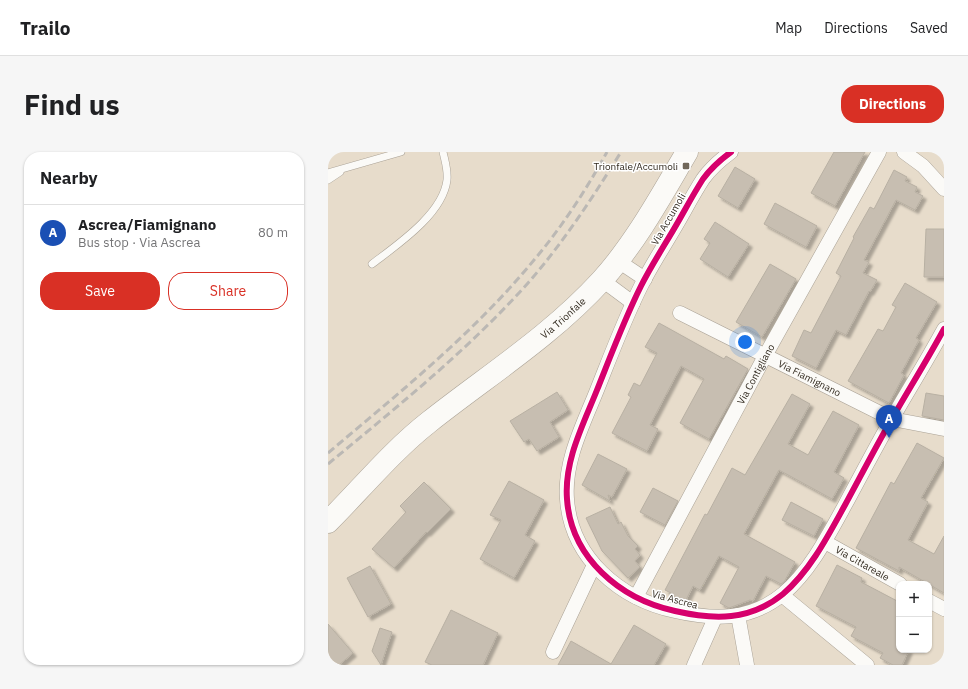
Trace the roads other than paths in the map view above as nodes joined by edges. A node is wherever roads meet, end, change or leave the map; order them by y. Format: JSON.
{"nodes":[{"id":1,"x":401,"y":152,"type":"edge"},
{"id":2,"x":443,"y":152,"type":"edge"},
{"id":3,"x":687,"y":152,"type":"edge"},
{"id":4,"x":731,"y":152,"type":"edge"},
{"id":5,"x":879,"y":152,"type":"edge"},
{"id":6,"x":904,"y":152,"type":"edge"},
{"id":7,"x":343,"y":169,"type":"junction"},
{"id":8,"x":328,"y":173,"type":"edge"},
{"id":9,"x":328,"y":180,"type":"edge"},
{"id":10,"x":944,"y":189,"type":"edge"},
{"id":11,"x":618,"y":261,"type":"junction"},
{"id":12,"x":372,"y":264,"type":"dead end"},
{"id":13,"x":645,"y":279,"type":"junction"},
{"id":14,"x":602,"y":280,"type":"junction"},
{"id":15,"x":633,"y":303,"type":"junction"},
{"id":16,"x":680,"y":314,"type":"dead end"},
{"id":17,"x":944,"y":329,"type":"edge"},
{"id":18,"x":765,"y":356,"type":"junction"},
{"id":19,"x":892,"y":419,"type":"junction"},
{"id":20,"x":944,"y":429,"type":"edge"},
{"id":21,"x":400,"y":447,"type":"junction"},
{"id":22,"x":328,"y":503,"type":"edge"},
{"id":23,"x":328,"y":522,"type":"edge"},
{"id":24,"x":825,"y":542,"type":"junction"},
{"id":25,"x":594,"y":565,"type":"junction"},
{"id":26,"x":896,"y":582,"type":"edge"},
{"id":27,"x":782,"y":595,"type":"junction"},
{"id":28,"x":636,"y":597,"type":"junction"},
{"id":29,"x":932,"y":603,"type":"edge"},
{"id":30,"x":944,"y":609,"type":"edge"},
{"id":31,"x":738,"y":615,"type":"junction"},
{"id":32,"x":715,"y":618,"type":"junction"},
{"id":33,"x":553,"y":652,"type":"dead end"},
{"id":34,"x":694,"y":665,"type":"edge"},
{"id":35,"x":747,"y":665,"type":"edge"},
{"id":36,"x":867,"y":665,"type":"edge"}],
"edges":[{"from":1,"to":7,"type":"lane"},
{"from":2,"to":12,"type":"lane"},
{"from":3,"to":11,"type":"main road","name":"Via Trionfale"},
{"from":4,"to":13,"type":"street","name":"Via Accumoli"},
{"from":5,"to":18,"type":"street","name":"Via Contigliano"},
{"from":6,"to":10,"type":"street"},
{"from":7,"to":8,"type":"lane"},
{"from":7,"to":9,"type":"lane"},
{"from":11,"to":13,"type":"street"},
{"from":11,"to":14,"type":"main road","name":"Via Trionfale"},
{"from":13,"to":15,"type":"street","name":"Via Accumoli"},
{"from":14,"to":15,"type":"street"},
{"from":14,"to":21,"type":"main road","name":"Via Trionfale"},
{"from":15,"to":25,"type":"street","name":"Via Ascrea"},
{"from":16,"to":18,"type":"street","name":"Via Fiamignano"},
{"from":17,"to":19,"type":"street"},
{"from":18,"to":19,"type":"street","name":"Via Fiamignano"},
{"from":18,"to":28,"type":"street","name":"Via Contigliano"},
{"from":19,"to":20,"type":"street","name":"Via Fiamignano"},
{"from":19,"to":24,"type":"street","name":"Via Ascrea"},
{"from":21,"to":22,"type":"main road","name":"Via Trionfale"},
{"from":21,"to":23,"type":"main road","name":"Via Trionfale"},
{"from":24,"to":26,"type":"street","name":"Via Cittareale"},
{"from":24,"to":27,"type":"street","name":"Via Ascrea"},
{"from":25,"to":28,"type":"street","name":"Via Ascrea"},
{"from":25,"to":33,"type":"street"},
{"from":27,"to":31,"type":"street","name":"Via Ascrea"},
{"from":27,"to":36,"type":"street"},
{"from":28,"to":32,"type":"street","name":"Via Ascrea"},
{"from":29,"to":30,"type":"street"},
{"from":31,"to":32,"type":"street","name":"Via Ascrea"},
{"from":31,"to":35,"type":"street"},
{"from":32,"to":34,"type":"street"}]}
